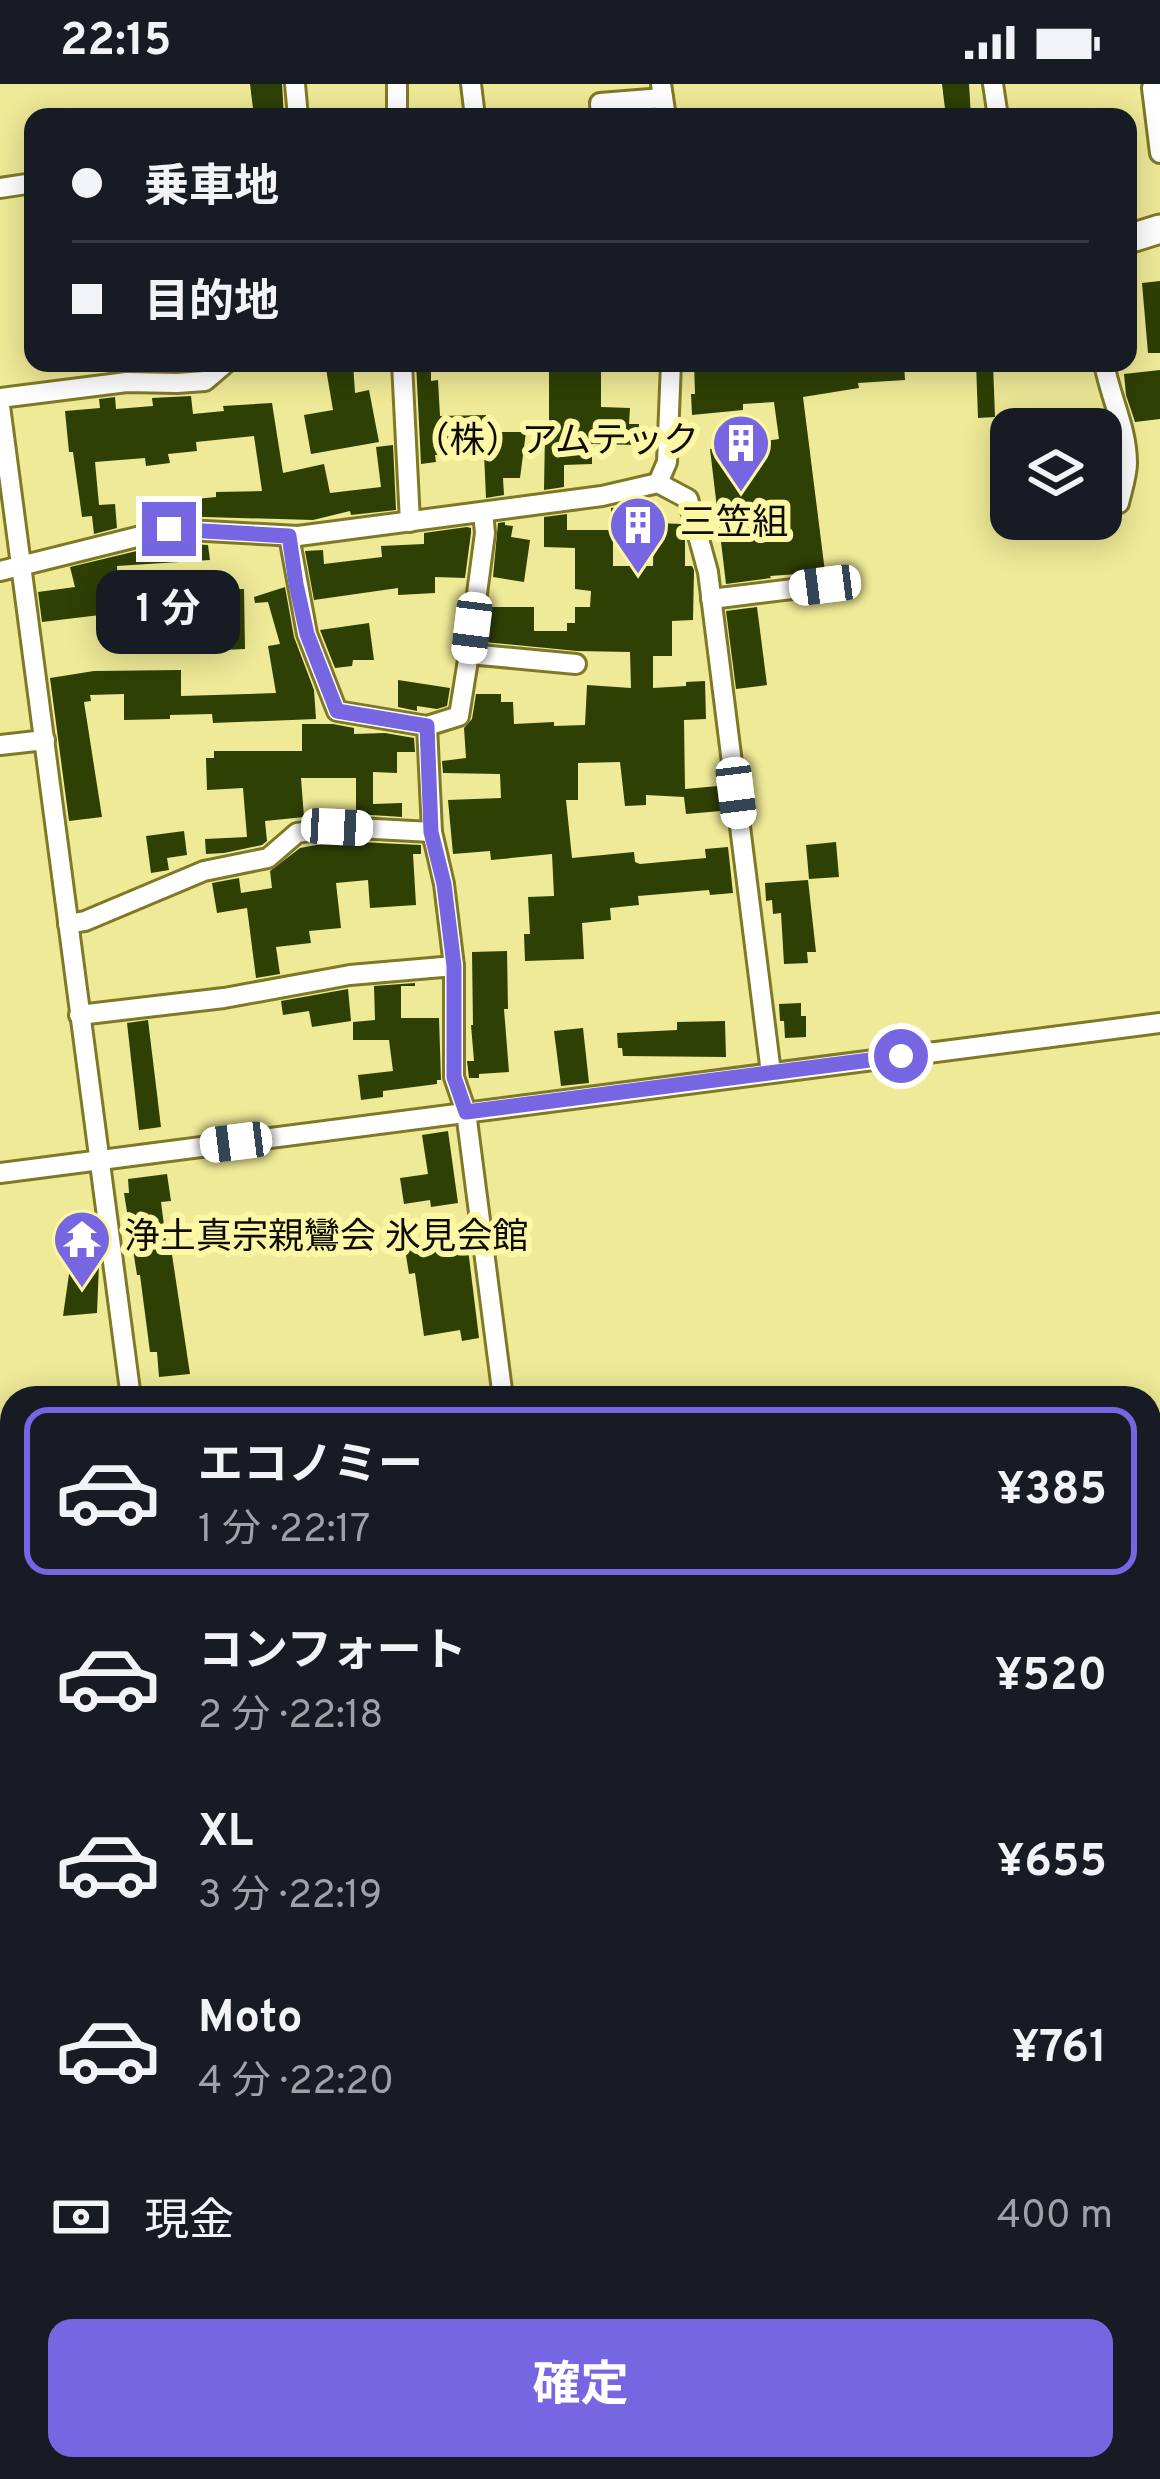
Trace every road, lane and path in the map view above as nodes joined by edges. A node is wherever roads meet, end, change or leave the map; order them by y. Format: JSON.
{"nodes":[{"id":1,"x":1152,"y":88,"type":"dead end"},
{"id":2,"x":663,"y":100,"type":"edge"},
{"id":3,"x":599,"y":101,"type":"edge"},
{"id":4,"x":1160,"y":153,"type":"edge"},
{"id":5,"x":216,"y":372,"type":"edge"},
{"id":6,"x":402,"y":372,"type":"edge"},
{"id":7,"x":671,"y":372,"type":"edge"},
{"id":8,"x":1106,"y":372,"type":"edge"},
{"id":9,"x":0,"y":402,"type":"edge"},
{"id":10,"x":1117,"y":408,"type":"edge"},
{"id":11,"x":1122,"y":427,"type":"edge"},
{"id":12,"x":658,"y":483,"type":"junction"},
{"id":13,"x":1122,"y":491,"type":"edge"},
{"id":14,"x":483,"y":512,"type":"junction"},
{"id":15,"x":410,"y":522,"type":"junction"},
{"id":16,"x":289,"y":536,"type":"junction"},
{"id":17,"x":23,"y":563,"type":"junction"},
{"id":18,"x":0,"y":571,"type":"edge"},
{"id":19,"x":825,"y":585,"type":"dead end"},
{"id":20,"x":711,"y":599,"type":"junction"},
{"id":21,"x":469,"y":654,"type":"junction"},
{"id":22,"x":576,"y":664,"type":"dead end"},
{"id":23,"x":427,"y":726,"type":"junction"},
{"id":24,"x":45,"y":740,"type":"junction"},
{"id":25,"x":0,"y":745,"type":"edge"},
{"id":26,"x":431,"y":832,"type":"junction"},
{"id":27,"x":68,"y":924,"type":"junction"},
{"id":28,"x":454,"y":966,"type":"junction"},
{"id":29,"x":79,"y":1015,"type":"junction"},
{"id":30,"x":1160,"y":1023,"type":"edge"},
{"id":31,"x":771,"y":1073,"type":"junction"},
{"id":32,"x":466,"y":1112,"type":"junction"},
{"id":33,"x":98,"y":1161,"type":"junction"},
{"id":34,"x":0,"y":1173,"type":"edge"},
{"id":35,"x":129,"y":1386,"type":"edge"},
{"id":36,"x":501,"y":1386,"type":"edge"}],
"edges":[{"from":1,"to":4,"type":"street"},
{"from":2,"to":3,"type":"street"},
{"from":5,"to":9,"type":"street"},
{"from":6,"to":15,"type":"street"},
{"from":7,"to":12,"type":"street"},
{"from":8,"to":10,"type":"street"},
{"from":9,"to":17,"type":"street"},
{"from":11,"to":13,"type":"street"},
{"from":12,"to":14,"type":"street"},
{"from":12,"to":20,"type":"street"},
{"from":14,"to":15,"type":"street"},
{"from":14,"to":21,"type":"street"},
{"from":15,"to":16,"type":"street"},
{"from":16,"to":17,"type":"street"},
{"from":16,"to":23,"type":"street"},
{"from":17,"to":18,"type":"street"},
{"from":17,"to":24,"type":"street"},
{"from":19,"to":20,"type":"street"},
{"from":20,"to":31,"type":"street"},
{"from":21,"to":22,"type":"street"},
{"from":21,"to":23,"type":"street"},
{"from":23,"to":26,"type":"street"},
{"from":24,"to":25,"type":"street"},
{"from":24,"to":27,"type":"street"},
{"from":26,"to":27,"type":"street"},
{"from":26,"to":28,"type":"street"},
{"from":27,"to":29,"type":"street"},
{"from":28,"to":29,"type":"street"},
{"from":28,"to":32,"type":"street"},
{"from":29,"to":33,"type":"street"},
{"from":30,"to":31,"type":"street"},
{"from":31,"to":32,"type":"street"},
{"from":32,"to":33,"type":"street"},
{"from":32,"to":36,"type":"street"},
{"from":33,"to":34,"type":"street"},
{"from":33,"to":35,"type":"street"}]}
